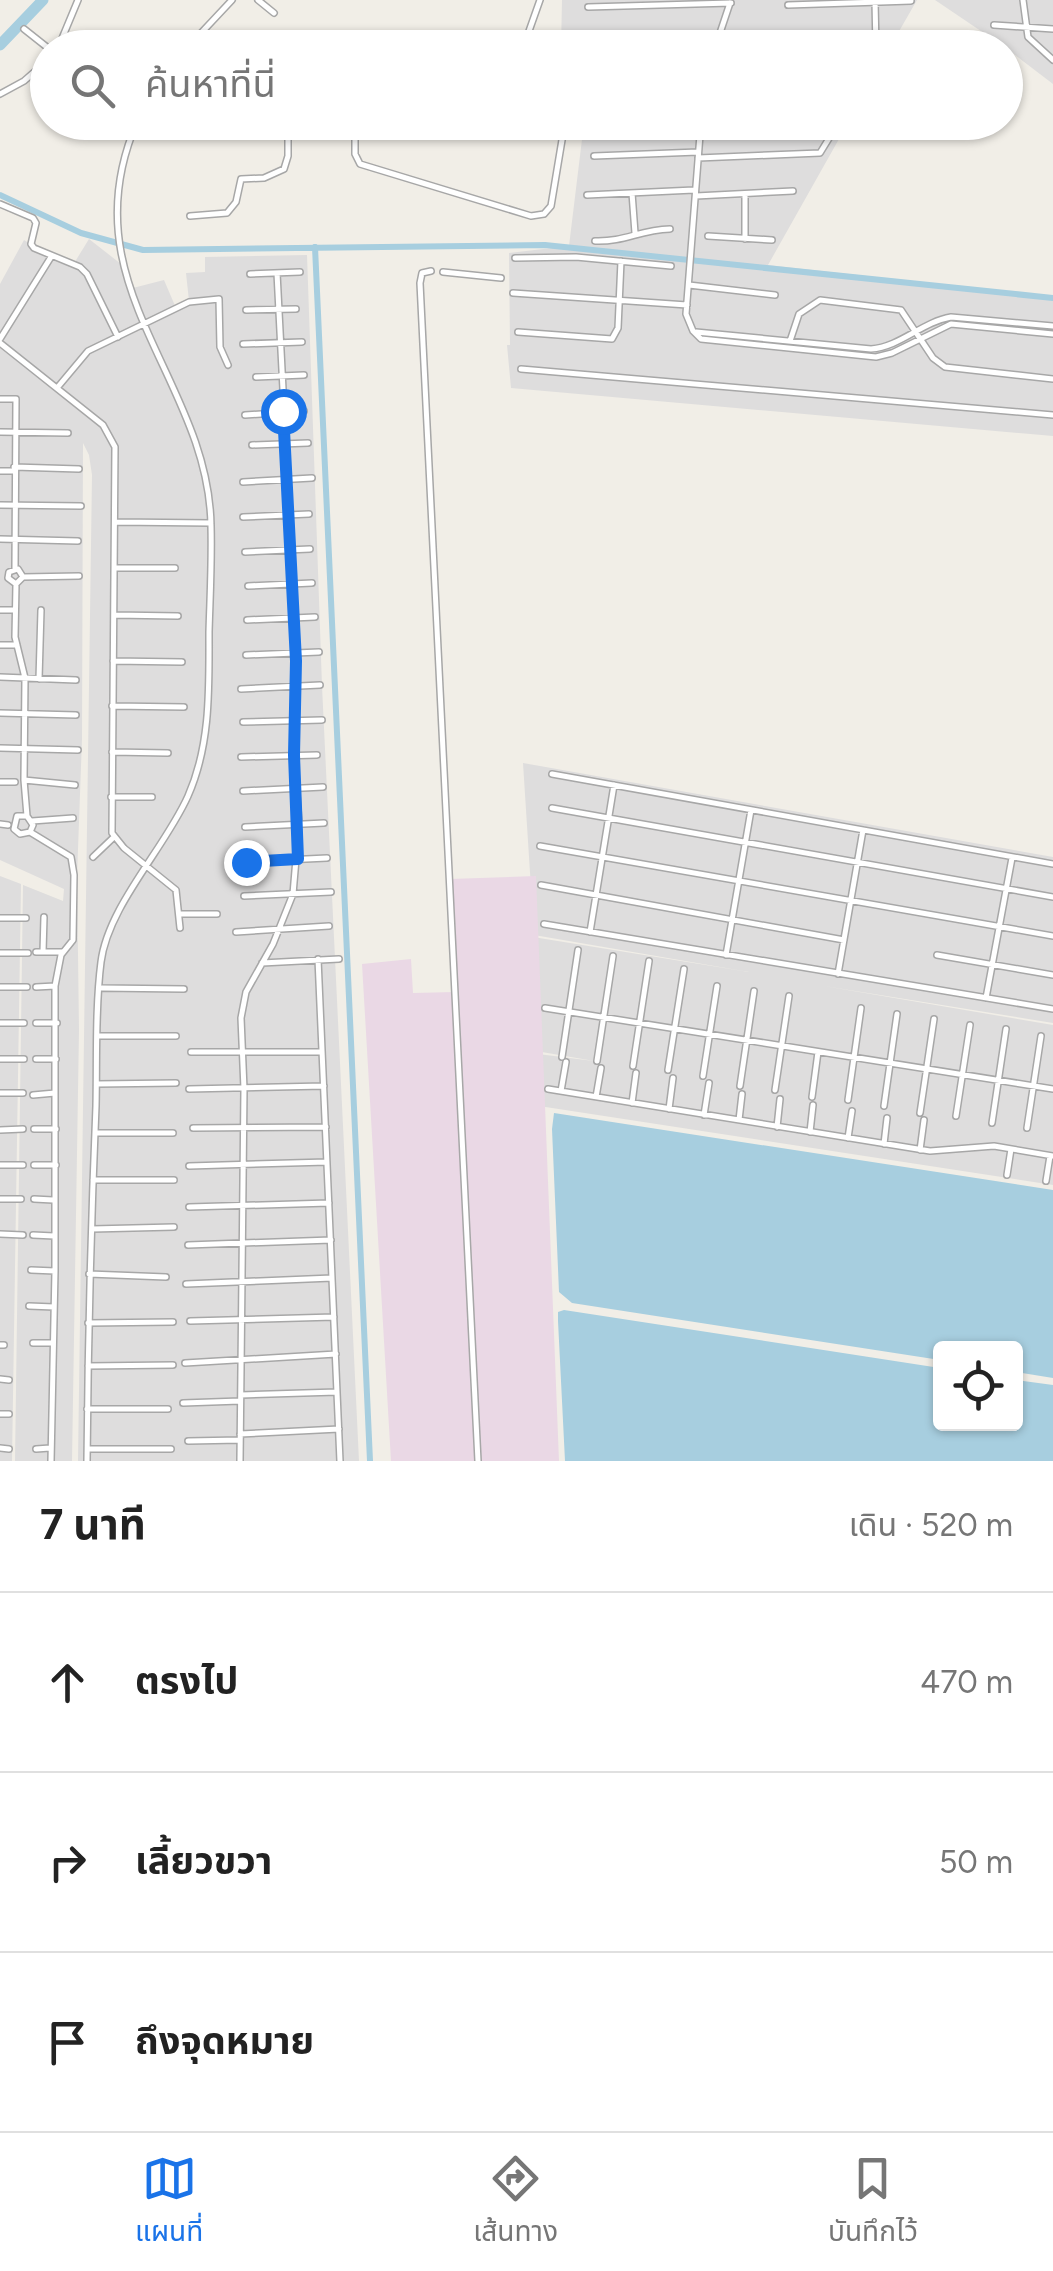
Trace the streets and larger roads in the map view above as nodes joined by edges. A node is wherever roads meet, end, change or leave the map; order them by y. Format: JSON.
{"nodes":[{"id":1,"x":78,"y":0,"type":"edge"},
{"id":2,"x":232,"y":0,"type":"edge"},
{"id":3,"x":258,"y":0,"type":"edge"},
{"id":4,"x":540,"y":0,"type":"edge"},
{"id":5,"x":1023,"y":0,"type":"edge"},
{"id":6,"x":875,"y":1,"type":"edge"},
{"id":7,"x":912,"y":1,"type":"edge"},
{"id":8,"x":731,"y":2,"type":"edge"},
{"id":9,"x":788,"y":4,"type":"dead end"},
{"id":10,"x":588,"y":7,"type":"dead end"},
{"id":11,"x":274,"y":13,"type":"dead end"},
{"id":12,"x":994,"y":25,"type":"dead end"},
{"id":13,"x":1024,"y":26,"type":"junction"},
{"id":14,"x":24,"y":29,"type":"dead end"},
{"id":15,"x":1053,"y":29,"type":"edge"},
{"id":16,"x":66,"y":30,"type":"edge"},
{"id":17,"x":204,"y":30,"type":"edge"},
{"id":18,"x":529,"y":30,"type":"edge"},
{"id":19,"x":721,"y":30,"type":"edge"},
{"id":20,"x":876,"y":30,"type":"edge"},
{"id":21,"x":30,"y":34,"type":"edge"},
{"id":22,"x":1053,"y":60,"type":"edge"},
{"id":23,"x":30,"y":76,"type":"edge"},
{"id":24,"x":0,"y":94,"type":"edge"},
{"id":25,"x":133,"y":140,"type":"edge"},
{"id":26,"x":288,"y":140,"type":"edge"},
{"id":27,"x":355,"y":140,"type":"edge"},
{"id":28,"x":562,"y":140,"type":"edge"},
{"id":29,"x":699,"y":140,"type":"edge"},
{"id":30,"x":828,"y":140,"type":"edge"},
{"id":31,"x":698,"y":155,"type":"junction"},
{"id":32,"x":594,"y":156,"type":"dead end"},
{"id":33,"x":793,"y":191,"type":"dead end"},
{"id":34,"x":632,"y":193,"type":"junction"},
{"id":35,"x":695,"y":193,"type":"junction"},
{"id":36,"x":745,"y":194,"type":"junction"},
{"id":37,"x":588,"y":195,"type":"dead end"},
{"id":38,"x":0,"y":204,"type":"edge"},
{"id":39,"x":190,"y":216,"type":"dead end"},
{"id":40,"x":670,"y":229,"type":"dead end"},
{"id":41,"x":635,"y":232,"type":"junction"},
{"id":42,"x":708,"y":236,"type":"dead end"},
{"id":43,"x":745,"y":239,"type":"junction"},
{"id":44,"x":772,"y":240,"type":"dead end"},
{"id":45,"x":595,"y":241,"type":"dead end"},
{"id":46,"x":51,"y":257,"type":"junction"},
{"id":47,"x":515,"y":258,"type":"dead end"},
{"id":48,"x":622,"y":261,"type":"junction"},
{"id":49,"x":671,"y":266,"type":"dead end"},
{"id":50,"x":431,"y":270,"type":"dead end"},
{"id":51,"x":300,"y":272,"type":"dead end"},
{"id":52,"x":443,"y":272,"type":"dead end"},
{"id":53,"x":277,"y":273,"type":"junction"},
{"id":54,"x":250,"y":274,"type":"dead end"},
{"id":55,"x":500,"y":278,"type":"dead end"},
{"id":56,"x":688,"y":284,"type":"junction"},
{"id":57,"x":514,"y":293,"type":"dead end"},
{"id":58,"x":775,"y":295,"type":"dead end"},
{"id":59,"x":619,"y":301,"type":"junction"},
{"id":60,"x":687,"y":306,"type":"junction"},
{"id":61,"x":296,"y":309,"type":"dead end"},
{"id":62,"x":246,"y":310,"type":"dead end"},
{"id":63,"x":279,"y":310,"type":"junction"},
{"id":64,"x":143,"y":324,"type":"junction"},
{"id":65,"x":1053,"y":330,"type":"edge"},
{"id":66,"x":693,"y":331,"type":"junction"},
{"id":67,"x":518,"y":332,"type":"dead end"},
{"id":68,"x":918,"y":335,"type":"junction"},
{"id":69,"x":118,"y":336,"type":"junction"},
{"id":70,"x":790,"y":341,"type":"junction"},
{"id":71,"x":0,"y":342,"type":"edge"},
{"id":72,"x":302,"y":342,"type":"dead end"},
{"id":73,"x":280,"y":343,"type":"junction"},
{"id":74,"x":243,"y":344,"type":"dead end"},
{"id":75,"x":788,"y":349,"type":"junction"},
{"id":76,"x":228,"y":364,"type":"dead end"},
{"id":77,"x":521,"y":368,"type":"dead end"},
{"id":78,"x":304,"y":375,"type":"dead end"},
{"id":79,"x":256,"y":377,"type":"dead end"},
{"id":80,"x":281,"y":377,"type":"junction"},
{"id":81,"x":1053,"y":379,"type":"edge"},
{"id":82,"x":56,"y":388,"type":"junction"},
{"id":83,"x":0,"y":399,"type":"edge"},
{"id":84,"x":304,"y":410,"type":"dead end"},
{"id":85,"x":283,"y":411,"type":"junction"},
{"id":86,"x":1053,"y":415,"type":"edge"},
{"id":87,"x":245,"y":416,"type":"dead end"},
{"id":88,"x":0,"y":432,"type":"edge"},
{"id":89,"x":15,"y":432,"type":"junction"},
{"id":90,"x":68,"y":433,"type":"dead end"},
{"id":91,"x":308,"y":444,"type":"dead end"},
{"id":92,"x":284,"y":445,"type":"junction"},
{"id":93,"x":252,"y":446,"type":"dead end"},
{"id":94,"x":14,"y":469,"type":"junction"},
{"id":95,"x":79,"y":469,"type":"dead end"},
{"id":96,"x":0,"y":470,"type":"edge"},
{"id":97,"x":312,"y":478,"type":"dead end"},
{"id":98,"x":286,"y":480,"type":"junction"},
{"id":99,"x":243,"y":482,"type":"dead end"},
{"id":100,"x":0,"y":505,"type":"edge"},
{"id":101,"x":14,"y":505,"type":"junction"},
{"id":102,"x":80,"y":506,"type":"dead end"},
{"id":103,"x":309,"y":514,"type":"dead end"},
{"id":104,"x":288,"y":515,"type":"junction"},
{"id":105,"x":243,"y":517,"type":"dead end"},
{"id":106,"x":116,"y":522,"type":"junction"},
{"id":107,"x":211,"y":523,"type":"junction"},
{"id":108,"x":0,"y":539,"type":"edge"},
{"id":109,"x":14,"y":539,"type":"junction"},
{"id":110,"x":78,"y":541,"type":"dead end"},
{"id":111,"x":310,"y":549,"type":"dead end"},
{"id":112,"x":290,"y":550,"type":"junction"},
{"id":113,"x":245,"y":552,"type":"dead end"},
{"id":114,"x":114,"y":568,"type":"junction"},
{"id":115,"x":175,"y":568,"type":"dead end"},
{"id":116,"x":12,"y":571,"type":"junction"},
{"id":117,"x":0,"y":573,"type":"edge"},
{"id":118,"x":79,"y":576,"type":"dead end"},
{"id":119,"x":24,"y":577,"type":"junction"},
{"id":120,"x":312,"y":583,"type":"dead end"},
{"id":121,"x":16,"y":584,"type":"junction"},
{"id":122,"x":292,"y":584,"type":"junction"},
{"id":123,"x":248,"y":586,"type":"dead end"},
{"id":124,"x":0,"y":610,"type":"edge"},
{"id":125,"x":15,"y":610,"type":"junction"},
{"id":126,"x":41,"y":610,"type":"dead end"},
{"id":127,"x":114,"y":615,"type":"junction"},
{"id":128,"x":178,"y":616,"type":"dead end"},
{"id":129,"x":315,"y":616,"type":"dead end"},
{"id":130,"x":294,"y":618,"type":"junction"},
{"id":131,"x":247,"y":620,"type":"dead end"},
{"id":132,"x":0,"y":645,"type":"edge"},
{"id":133,"x":17,"y":646,"type":"junction"},
{"id":134,"x":319,"y":652,"type":"dead end"},
{"id":135,"x":296,"y":653,"type":"junction"},
{"id":136,"x":246,"y":655,"type":"dead end"},
{"id":137,"x":113,"y":660,"type":"junction"},
{"id":138,"x":182,"y":662,"type":"dead end"},
{"id":139,"x":0,"y":678,"type":"edge"},
{"id":140,"x":26,"y":678,"type":"junction"},
{"id":141,"x":39,"y":679,"type":"junction"},
{"id":142,"x":76,"y":680,"type":"dead end"},
{"id":143,"x":320,"y":685,"type":"dead end"},
{"id":144,"x":297,"y":687,"type":"junction"},
{"id":145,"x":241,"y":689,"type":"dead end"},
{"id":146,"x":112,"y":706,"type":"junction"},
{"id":147,"x":184,"y":707,"type":"dead end"},
{"id":148,"x":0,"y":713,"type":"edge"},
{"id":149,"x":26,"y":714,"type":"junction"},
{"id":150,"x":76,"y":715,"type":"dead end"},
{"id":151,"x":322,"y":720,"type":"dead end"},
{"id":152,"x":294,"y":721,"type":"junction"},
{"id":153,"x":242,"y":722,"type":"dead end"},
{"id":154,"x":0,"y":748,"type":"edge"},
{"id":155,"x":25,"y":750,"type":"junction"},
{"id":156,"x":78,"y":750,"type":"dead end"},
{"id":157,"x":112,"y":752,"type":"junction"},
{"id":158,"x":168,"y":753,"type":"dead end"},
{"id":159,"x":294,"y":755,"type":"junction"},
{"id":160,"x":316,"y":755,"type":"dead end"},
{"id":161,"x":241,"y":757,"type":"dead end"},
{"id":162,"x":552,"y":774,"type":"dead end"},
{"id":163,"x":24,"y":780,"type":"junction"},
{"id":164,"x":0,"y":782,"type":"edge"},
{"id":165,"x":15,"y":782,"type":"dead end"},
{"id":166,"x":75,"y":785,"type":"dead end"},
{"id":167,"x":614,"y":785,"type":"junction"},
{"id":168,"x":323,"y":787,"type":"dead end"},
{"id":169,"x":296,"y":788,"type":"junction"},
{"id":170,"x":242,"y":791,"type":"dead end"},
{"id":171,"x":111,"y":797,"type":"junction"},
{"id":172,"x":152,"y":797,"type":"dead end"},
{"id":173,"x":552,"y":808,"type":"dead end"},
{"id":174,"x":751,"y":810,"type":"junction"},
{"id":175,"x":29,"y":818,"type":"junction"},
{"id":176,"x":73,"y":818,"type":"dead end"},
{"id":177,"x":608,"y":818,"type":"junction"},
{"id":178,"x":324,"y":823,"type":"dead end"},
{"id":179,"x":299,"y":824,"type":"junction"},
{"id":180,"x":246,"y":826,"type":"dead end"},
{"id":181,"x":863,"y":830,"type":"junction"},
{"id":182,"x":30,"y":832,"type":"junction"},
{"id":183,"x":114,"y":837,"type":"junction"},
{"id":184,"x":745,"y":842,"type":"junction"},
{"id":185,"x":540,"y":846,"type":"dead end"},
{"id":186,"x":93,"y":857,"type":"dead end"},
{"id":187,"x":602,"y":857,"type":"junction"},
{"id":188,"x":1012,"y":857,"type":"junction"},
{"id":189,"x":326,"y":858,"type":"dead end"},
{"id":190,"x":298,"y":859,"type":"junction"},
{"id":191,"x":246,"y":862,"type":"dead end"},
{"id":192,"x":857,"y":862,"type":"junction"},
{"id":193,"x":1053,"y":864,"type":"edge"},
{"id":194,"x":146,"y":867,"type":"junction"},
{"id":195,"x":738,"y":882,"type":"junction"},
{"id":196,"x":540,"y":886,"type":"dead end"},
{"id":197,"x":1006,"y":889,"type":"junction"},
{"id":198,"x":332,"y":892,"type":"dead end"},
{"id":199,"x":294,"y":894,"type":"junction"},
{"id":200,"x":596,"y":895,"type":"junction"},
{"id":201,"x":244,"y":896,"type":"dead end"},
{"id":202,"x":1053,"y":898,"type":"edge"},
{"id":203,"x":850,"y":902,"type":"junction"},
{"id":204,"x":179,"y":914,"type":"junction"},
{"id":205,"x":216,"y":914,"type":"dead end"},
{"id":206,"x":44,"y":917,"type":"dead end"},
{"id":207,"x":0,"y":918,"type":"edge"},
{"id":208,"x":26,"y":918,"type":"dead end"},
{"id":209,"x":732,"y":920,"type":"junction"},
{"id":210,"x":544,"y":924,"type":"dead end"},
{"id":211,"x":329,"y":926,"type":"dead end"},
{"id":212,"x":999,"y":926,"type":"junction"},
{"id":213,"x":180,"y":928,"type":"dead end"},
{"id":214,"x":279,"y":929,"type":"junction"},
{"id":215,"x":236,"y":932,"type":"dead end"},
{"id":216,"x":590,"y":932,"type":"junction"},
{"id":217,"x":1053,"y":936,"type":"edge"},
{"id":218,"x":844,"y":940,"type":"junction"},
{"id":219,"x":578,"y":950,"type":"dead end"},
{"id":220,"x":35,"y":952,"type":"junction"},
{"id":221,"x":62,"y":952,"type":"junction"},
{"id":222,"x":0,"y":953,"type":"edge"},
{"id":223,"x":726,"y":955,"type":"junction"},
{"id":224,"x":612,"y":956,"type":"dead end"},
{"id":225,"x":937,"y":956,"type":"dead end"},
{"id":226,"x":339,"y":959,"type":"dead end"},
{"id":227,"x":318,"y":960,"type":"junction"},
{"id":228,"x":649,"y":961,"type":"dead end"},
{"id":229,"x":262,"y":963,"type":"junction"},
{"id":230,"x":992,"y":965,"type":"junction"},
{"id":231,"x":684,"y":969,"type":"dead end"},
{"id":232,"x":838,"y":974,"type":"junction"},
{"id":233,"x":1053,"y":976,"type":"edge"},
{"id":234,"x":56,"y":986,"type":"junction"},
{"id":235,"x":717,"y":986,"type":"dead end"},
{"id":236,"x":0,"y":987,"type":"edge"},
{"id":237,"x":27,"y":987,"type":"dead end"},
{"id":238,"x":36,"y":987,"type":"dead end"},
{"id":239,"x":100,"y":988,"type":"junction"},
{"id":240,"x":184,"y":989,"type":"dead end"},
{"id":241,"x":754,"y":991,"type":"dead end"},
{"id":242,"x":789,"y":996,"type":"dead end"},
{"id":243,"x":986,"y":998,"type":"junction"},
{"id":244,"x":544,"y":1008,"type":"dead end"},
{"id":245,"x":862,"y":1008,"type":"dead end"},
{"id":246,"x":1053,"y":1009,"type":"edge"},
{"id":247,"x":568,"y":1012,"type":"junction"},
{"id":248,"x":897,"y":1014,"type":"dead end"},
{"id":249,"x":604,"y":1018,"type":"junction"},
{"id":250,"x":934,"y":1019,"type":"dead end"},
{"id":251,"x":0,"y":1023,"type":"edge"},
{"id":252,"x":24,"y":1023,"type":"dead end"},
{"id":253,"x":36,"y":1023,"type":"dead end"},
{"id":254,"x":56,"y":1023,"type":"junction"},
{"id":255,"x":640,"y":1024,"type":"junction"},
{"id":256,"x":970,"y":1025,"type":"dead end"},
{"id":257,"x":675,"y":1029,"type":"junction"},
{"id":258,"x":1006,"y":1029,"type":"dead end"},
{"id":259,"x":710,"y":1035,"type":"junction"},
{"id":260,"x":98,"y":1036,"type":"junction"},
{"id":261,"x":176,"y":1036,"type":"dead end"},
{"id":262,"x":1041,"y":1036,"type":"dead end"},
{"id":263,"x":746,"y":1040,"type":"junction"},
{"id":264,"x":782,"y":1046,"type":"junction"},
{"id":265,"x":191,"y":1052,"type":"dead end"},
{"id":266,"x":241,"y":1052,"type":"junction"},
{"id":267,"x":322,"y":1052,"type":"junction"},
{"id":268,"x":818,"y":1052,"type":"junction"},
{"id":269,"x":854,"y":1058,"type":"junction"},
{"id":270,"x":0,"y":1059,"type":"edge"},
{"id":271,"x":24,"y":1059,"type":"dead end"},
{"id":272,"x":36,"y":1059,"type":"dead end"},
{"id":273,"x":56,"y":1059,"type":"junction"},
{"id":274,"x":890,"y":1063,"type":"junction"},
{"id":275,"x":926,"y":1069,"type":"junction"},
{"id":276,"x":668,"y":1070,"type":"dead end"},
{"id":277,"x":962,"y":1075,"type":"junction"},
{"id":278,"x":703,"y":1076,"type":"dead end"},
{"id":279,"x":673,"y":1078,"type":"dead end"},
{"id":280,"x":998,"y":1081,"type":"junction"},
{"id":281,"x":176,"y":1083,"type":"dead end"},
{"id":282,"x":709,"y":1083,"type":"dead end"},
{"id":283,"x":96,"y":1084,"type":"junction"},
{"id":284,"x":324,"y":1086,"type":"junction"},
{"id":285,"x":1033,"y":1086,"type":"junction"},
{"id":286,"x":244,"y":1089,"type":"junction"},
{"id":287,"x":548,"y":1089,"type":"dead end"},
{"id":288,"x":189,"y":1090,"type":"dead end"},
{"id":289,"x":775,"y":1090,"type":"dead end"},
{"id":290,"x":1053,"y":1090,"type":"edge"},
{"id":291,"x":561,"y":1092,"type":"junction"},
{"id":292,"x":23,"y":1093,"type":"dead end"},
{"id":293,"x":55,"y":1093,"type":"junction"},
{"id":294,"x":0,"y":1094,"type":"edge"},
{"id":295,"x":33,"y":1095,"type":"dead end"},
{"id":296,"x":596,"y":1097,"type":"junction"},
{"id":297,"x":812,"y":1097,"type":"dead end"},
{"id":298,"x":780,"y":1098,"type":"dead end"},
{"id":299,"x":848,"y":1100,"type":"dead end"},
{"id":300,"x":632,"y":1103,"type":"junction"},
{"id":301,"x":814,"y":1105,"type":"dead end"},
{"id":302,"x":884,"y":1106,"type":"dead end"},
{"id":303,"x":669,"y":1109,"type":"junction"},
{"id":304,"x":852,"y":1111,"type":"dead end"},
{"id":305,"x":920,"y":1113,"type":"dead end"},
{"id":306,"x":704,"y":1115,"type":"junction"},
{"id":307,"x":956,"y":1116,"type":"dead end"},
{"id":308,"x":886,"y":1118,"type":"dead end"},
{"id":309,"x":739,"y":1120,"type":"junction"},
{"id":310,"x":924,"y":1120,"type":"dead end"},
{"id":311,"x":992,"y":1122,"type":"dead end"},
{"id":312,"x":326,"y":1126,"type":"junction"},
{"id":313,"x":777,"y":1126,"type":"junction"},
{"id":314,"x":193,"y":1128,"type":"dead end"},
{"id":315,"x":1027,"y":1128,"type":"dead end"},
{"id":316,"x":34,"y":1129,"type":"dead end"},
{"id":317,"x":56,"y":1129,"type":"junction"},
{"id":318,"x":243,"y":1129,"type":"junction"},
{"id":319,"x":0,"y":1130,"type":"edge"},
{"id":320,"x":23,"y":1130,"type":"dead end"},
{"id":321,"x":94,"y":1132,"type":"junction"},
{"id":322,"x":810,"y":1132,"type":"junction"},
{"id":323,"x":173,"y":1133,"type":"dead end"},
{"id":324,"x":848,"y":1138,"type":"junction"},
{"id":325,"x":884,"y":1144,"type":"junction"},
{"id":326,"x":1011,"y":1149,"type":"junction"},
{"id":327,"x":920,"y":1150,"type":"junction"},
{"id":328,"x":1051,"y":1156,"type":"edge"},
{"id":329,"x":327,"y":1162,"type":"junction"},
{"id":330,"x":0,"y":1165,"type":"edge"},
{"id":331,"x":22,"y":1165,"type":"dead end"},
{"id":332,"x":34,"y":1165,"type":"dead end"},
{"id":333,"x":56,"y":1165,"type":"junction"},
{"id":334,"x":189,"y":1166,"type":"dead end"},
{"id":335,"x":243,"y":1166,"type":"junction"},
{"id":336,"x":1007,"y":1175,"type":"dead end"},
{"id":337,"x":93,"y":1180,"type":"junction"},
{"id":338,"x":174,"y":1180,"type":"dead end"},
{"id":339,"x":1046,"y":1181,"type":"dead end"},
{"id":340,"x":0,"y":1199,"type":"edge"},
{"id":341,"x":21,"y":1199,"type":"dead end"},
{"id":342,"x":34,"y":1199,"type":"dead end"},
{"id":343,"x":53,"y":1200,"type":"junction"},
{"id":344,"x":329,"y":1203,"type":"junction"},
{"id":345,"x":189,"y":1206,"type":"dead end"},
{"id":346,"x":242,"y":1207,"type":"junction"},
{"id":347,"x":174,"y":1227,"type":"dead end"},
{"id":348,"x":91,"y":1228,"type":"junction"},
{"id":349,"x":0,"y":1234,"type":"edge"},
{"id":350,"x":23,"y":1235,"type":"dead end"},
{"id":351,"x":33,"y":1235,"type":"dead end"},
{"id":352,"x":54,"y":1236,"type":"junction"},
{"id":353,"x":331,"y":1240,"type":"junction"},
{"id":354,"x":188,"y":1245,"type":"dead end"},
{"id":355,"x":242,"y":1245,"type":"junction"},
{"id":356,"x":30,"y":1270,"type":"dead end"},
{"id":357,"x":56,"y":1271,"type":"junction"},
{"id":358,"x":89,"y":1274,"type":"junction"},
{"id":359,"x":166,"y":1277,"type":"dead end"},
{"id":360,"x":332,"y":1278,"type":"junction"},
{"id":361,"x":242,"y":1283,"type":"junction"},
{"id":362,"x":186,"y":1284,"type":"dead end"},
{"id":363,"x":29,"y":1306,"type":"dead end"},
{"id":364,"x":54,"y":1307,"type":"junction"},
{"id":365,"x":334,"y":1317,"type":"junction"},
{"id":366,"x":190,"y":1321,"type":"dead end"},
{"id":367,"x":241,"y":1321,"type":"junction"},
{"id":368,"x":173,"y":1322,"type":"dead end"},
{"id":369,"x":88,"y":1323,"type":"junction"},
{"id":370,"x":34,"y":1343,"type":"dead end"},
{"id":371,"x":52,"y":1343,"type":"junction"},
{"id":372,"x":336,"y":1354,"type":"junction"},
{"id":373,"x":241,"y":1359,"type":"junction"},
{"id":374,"x":185,"y":1363,"type":"dead end"},
{"id":375,"x":173,"y":1365,"type":"dead end"},
{"id":376,"x":88,"y":1366,"type":"junction"},
{"id":377,"x":0,"y":1380,"type":"edge"},
{"id":378,"x":9,"y":1380,"type":"dead end"},
{"id":379,"x":338,"y":1392,"type":"junction"},
{"id":380,"x":240,"y":1398,"type":"junction"},
{"id":381,"x":184,"y":1403,"type":"dead end"},
{"id":382,"x":88,"y":1409,"type":"junction"},
{"id":383,"x":168,"y":1409,"type":"dead end"},
{"id":384,"x":0,"y":1414,"type":"edge"},
{"id":385,"x":8,"y":1414,"type":"dead end"},
{"id":386,"x":339,"y":1429,"type":"junction"},
{"id":387,"x":240,"y":1437,"type":"junction"},
{"id":388,"x":188,"y":1441,"type":"dead end"},
{"id":389,"x":0,"y":1448,"type":"edge"},
{"id":390,"x":50,"y":1448,"type":"junction"},
{"id":391,"x":9,"y":1449,"type":"dead end"},
{"id":392,"x":87,"y":1449,"type":"junction"},
{"id":393,"x":170,"y":1449,"type":"dead end"},
{"id":394,"x":36,"y":1450,"type":"dead end"},
{"id":395,"x":50,"y":1461,"type":"edge"},
{"id":396,"x":87,"y":1461,"type":"edge"},
{"id":397,"x":240,"y":1461,"type":"edge"},
{"id":398,"x":340,"y":1461,"type":"edge"},
{"id":399,"x":478,"y":1461,"type":"edge"}],
"edges":[{"from":1,"to":16,"type":"street"},
{"from":2,"to":17,"type":"street"},
{"from":3,"to":11,"type":"street"},
{"from":4,"to":18,"type":"street"},
{"from":5,"to":13,"type":"street"},
{"from":6,"to":7,"type":"street"},
{"from":6,"to":9,"type":"street"},
{"from":6,"to":20,"type":"street"},
{"from":8,"to":10,"type":"street"},
{"from":8,"to":19,"type":"street"},
{"from":12,"to":13,"type":"street"},
{"from":13,"to":15,"type":"street"},
{"from":13,"to":22,"type":"street"},
{"from":14,"to":21,"type":"street"},
{"from":23,"to":24,"type":"street"},
{"from":25,"to":64,"type":"street"},
{"from":26,"to":39,"type":"street"},
{"from":27,"to":28,"type":"street"},
{"from":29,"to":31,"type":"street"},
{"from":30,"to":31,"type":"street"},
{"from":31,"to":32,"type":"street"},
{"from":31,"to":35,"type":"street"},
{"from":33,"to":36,"type":"street"},
{"from":34,"to":35,"type":"street"},
{"from":34,"to":37,"type":"street"},
{"from":34,"to":41,"type":"street"},
{"from":35,"to":36,"type":"street"},
{"from":35,"to":56,"type":"street"},
{"from":36,"to":43,"type":"street"},
{"from":38,"to":46,"type":"street"},
{"from":40,"to":41,"type":"street"},
{"from":41,"to":45,"type":"street"},
{"from":42,"to":43,"type":"street"},
{"from":43,"to":44,"type":"street"},
{"from":46,"to":69,"type":"street"},
{"from":46,"to":71,"type":"street"},
{"from":47,"to":48,"type":"street"},
{"from":48,"to":49,"type":"street"},
{"from":48,"to":59,"type":"street"},
{"from":50,"to":399,"type":"street"},
{"from":51,"to":53,"type":"street"},
{"from":52,"to":55,"type":"street"},
{"from":53,"to":54,"type":"street"},
{"from":53,"to":63,"type":"street"},
{"from":56,"to":58,"type":"street"},
{"from":56,"to":60,"type":"street"},
{"from":57,"to":59,"type":"street"},
{"from":59,"to":60,"type":"street"},
{"from":59,"to":67,"type":"street"},
{"from":60,"to":66,"type":"street"},
{"from":61,"to":63,"type":"street"},
{"from":62,"to":63,"type":"street"},
{"from":63,"to":73,"type":"street"},
{"from":64,"to":69,"type":"street"},
{"from":64,"to":76,"type":"street"},
{"from":64,"to":107,"type":"street"},
{"from":65,"to":68,"type":"street"},
{"from":66,"to":70,"type":"street"},
{"from":66,"to":75,"type":"street"},
{"from":68,"to":70,"type":"street"},
{"from":68,"to":70,"type":"street"},
{"from":68,"to":75,"type":"street"},
{"from":68,"to":81,"type":"street"},
{"from":69,"to":82,"type":"street"},
{"from":70,"to":75,"type":"street"},
{"from":71,"to":82,"type":"street"},
{"from":72,"to":73,"type":"street"},
{"from":73,"to":74,"type":"street"},
{"from":73,"to":80,"type":"street"},
{"from":77,"to":86,"type":"street"},
{"from":78,"to":80,"type":"street"},
{"from":79,"to":80,"type":"street"},
{"from":80,"to":85,"type":"street"},
{"from":82,"to":106,"type":"street"},
{"from":83,"to":89,"type":"street"},
{"from":84,"to":85,"type":"street"},
{"from":85,"to":87,"type":"street"},
{"from":85,"to":92,"type":"street"},
{"from":88,"to":89,"type":"street"},
{"from":89,"to":90,"type":"street"},
{"from":89,"to":94,"type":"street"},
{"from":91,"to":92,"type":"street"},
{"from":92,"to":93,"type":"street"},
{"from":92,"to":98,"type":"street"},
{"from":94,"to":95,"type":"street"},
{"from":94,"to":96,"type":"street"},
{"from":94,"to":101,"type":"street"},
{"from":97,"to":98,"type":"street"},
{"from":98,"to":99,"type":"street"},
{"from":98,"to":104,"type":"street"},
{"from":100,"to":101,"type":"street"},
{"from":101,"to":102,"type":"street"},
{"from":101,"to":109,"type":"street"},
{"from":103,"to":104,"type":"street"},
{"from":104,"to":105,"type":"street"},
{"from":104,"to":112,"type":"street"},
{"from":106,"to":107,"type":"street"},
{"from":106,"to":114,"type":"street"},
{"from":107,"to":194,"type":"street"},
{"from":108,"to":109,"type":"street"},
{"from":109,"to":110,"type":"street"},
{"from":109,"to":116,"type":"street"},
{"from":111,"to":112,"type":"street"},
{"from":112,"to":113,"type":"street"},
{"from":112,"to":122,"type":"street"},
{"from":114,"to":115,"type":"street"},
{"from":114,"to":127,"type":"street"},
{"from":116,"to":117,"type":"street"},
{"from":116,"to":119,"type":"street"},
{"from":116,"to":121,"type":"street"},
{"from":118,"to":119,"type":"street"},
{"from":119,"to":121,"type":"street"},
{"from":120,"to":122,"type":"street"},
{"from":121,"to":125,"type":"street"},
{"from":122,"to":123,"type":"street"},
{"from":122,"to":130,"type":"street"},
{"from":124,"to":125,"type":"street"},
{"from":125,"to":133,"type":"street"},
{"from":126,"to":141,"type":"street"},
{"from":127,"to":128,"type":"street"},
{"from":127,"to":137,"type":"street"},
{"from":129,"to":130,"type":"street"},
{"from":130,"to":131,"type":"street"},
{"from":130,"to":135,"type":"street"},
{"from":132,"to":133,"type":"street"},
{"from":133,"to":140,"type":"street"},
{"from":134,"to":135,"type":"street"},
{"from":135,"to":136,"type":"street"},
{"from":135,"to":144,"type":"street"},
{"from":137,"to":138,"type":"street"},
{"from":137,"to":146,"type":"street"},
{"from":139,"to":140,"type":"street"},
{"from":140,"to":141,"type":"street"},
{"from":140,"to":149,"type":"street"},
{"from":141,"to":142,"type":"street"},
{"from":143,"to":144,"type":"street"},
{"from":144,"to":145,"type":"street"},
{"from":144,"to":152,"type":"street"},
{"from":146,"to":147,"type":"street"},
{"from":146,"to":157,"type":"street"},
{"from":148,"to":149,"type":"street"},
{"from":149,"to":150,"type":"street"},
{"from":149,"to":155,"type":"street"},
{"from":151,"to":152,"type":"street"},
{"from":152,"to":153,"type":"street"},
{"from":152,"to":159,"type":"street"},
{"from":154,"to":155,"type":"street"},
{"from":155,"to":156,"type":"street"},
{"from":155,"to":163,"type":"street"},
{"from":157,"to":158,"type":"street"},
{"from":157,"to":171,"type":"street"},
{"from":159,"to":160,"type":"street"},
{"from":159,"to":161,"type":"street"},
{"from":159,"to":169,"type":"street"},
{"from":162,"to":167,"type":"street"},
{"from":163,"to":166,"type":"street"},
{"from":163,"to":175,"type":"street"},
{"from":164,"to":165,"type":"street"},
{"from":167,"to":174,"type":"street"},
{"from":167,"to":177,"type":"street"},
{"from":168,"to":169,"type":"street"},
{"from":169,"to":170,"type":"street"},
{"from":169,"to":179,"type":"street"},
{"from":171,"to":172,"type":"street"},
{"from":171,"to":183,"type":"street"},
{"from":173,"to":177,"type":"street"},
{"from":174,"to":181,"type":"street"},
{"from":174,"to":184,"type":"street"},
{"from":175,"to":176,"type":"street"},
{"from":175,"to":182,"type":"street"},
{"from":175,"to":182,"type":"street"},
{"from":177,"to":184,"type":"street"},
{"from":177,"to":187,"type":"street"},
{"from":178,"to":179,"type":"street"},
{"from":179,"to":180,"type":"street"},
{"from":179,"to":190,"type":"street"},
{"from":181,"to":188,"type":"street"},
{"from":181,"to":192,"type":"street"},
{"from":182,"to":221,"type":"street"},
{"from":183,"to":186,"type":"street"},
{"from":183,"to":194,"type":"street"},
{"from":184,"to":192,"type":"street"},
{"from":184,"to":195,"type":"street"},
{"from":185,"to":187,"type":"street"},
{"from":187,"to":195,"type":"street"},
{"from":187,"to":200,"type":"street"},
{"from":188,"to":193,"type":"street"},
{"from":188,"to":197,"type":"street"},
{"from":189,"to":190,"type":"street"},
{"from":190,"to":191,"type":"street"},
{"from":190,"to":199,"type":"street"},
{"from":192,"to":197,"type":"street"},
{"from":192,"to":203,"type":"street"},
{"from":194,"to":204,"type":"street"},
{"from":194,"to":239,"type":"street"},
{"from":195,"to":203,"type":"street"},
{"from":195,"to":209,"type":"street"},
{"from":196,"to":200,"type":"street"},
{"from":197,"to":202,"type":"street"},
{"from":197,"to":212,"type":"street"},
{"from":198,"to":199,"type":"street"},
{"from":199,"to":201,"type":"street"},
{"from":199,"to":214,"type":"street"},
{"from":200,"to":209,"type":"street"},
{"from":200,"to":216,"type":"street"},
{"from":203,"to":212,"type":"street"},
{"from":203,"to":218,"type":"street"},
{"from":204,"to":205,"type":"street"},
{"from":204,"to":213,"type":"street"},
{"from":206,"to":220,"type":"street"},
{"from":207,"to":208,"type":"street"},
{"from":209,"to":218,"type":"street"},
{"from":209,"to":223,"type":"street"},
{"from":210,"to":216,"type":"street"},
{"from":211,"to":214,"type":"street"},
{"from":212,"to":217,"type":"street"},
{"from":212,"to":230,"type":"street"},
{"from":214,"to":215,"type":"street"},
{"from":214,"to":229,"type":"street"},
{"from":216,"to":223,"type":"street"},
{"from":218,"to":232,"type":"street"},
{"from":219,"to":247,"type":"street"},
{"from":220,"to":221,"type":"street"},
{"from":220,"to":222,"type":"street"},
{"from":221,"to":234,"type":"street"},
{"from":223,"to":232,"type":"street"},
{"from":224,"to":249,"type":"street"},
{"from":225,"to":230,"type":"street"},
{"from":226,"to":227,"type":"street"},
{"from":227,"to":229,"type":"street"},
{"from":227,"to":267,"type":"street"},
{"from":228,"to":255,"type":"street"},
{"from":229,"to":266,"type":"street"},
{"from":230,"to":233,"type":"street"},
{"from":230,"to":243,"type":"street"},
{"from":231,"to":257,"type":"street"},
{"from":232,"to":243,"type":"street"},
{"from":234,"to":238,"type":"street"},
{"from":234,"to":254,"type":"street"},
{"from":235,"to":259,"type":"street"},
{"from":236,"to":237,"type":"street"},
{"from":239,"to":240,"type":"street"},
{"from":239,"to":260,"type":"street"},
{"from":241,"to":263,"type":"street"},
{"from":242,"to":264,"type":"street"},
{"from":243,"to":246,"type":"street"},
{"from":244,"to":247,"type":"street"},
{"from":245,"to":269,"type":"street"},
{"from":247,"to":249,"type":"street"},
{"from":247,"to":291,"type":"street"},
{"from":248,"to":274,"type":"street"},
{"from":249,"to":255,"type":"street"},
{"from":249,"to":296,"type":"street"},
{"from":250,"to":275,"type":"street"},
{"from":251,"to":252,"type":"street"},
{"from":253,"to":254,"type":"street"},
{"from":254,"to":273,"type":"street"},
{"from":255,"to":257,"type":"street"},
{"from":255,"to":300,"type":"street"},
{"from":256,"to":277,"type":"street"},
{"from":257,"to":259,"type":"street"},
{"from":257,"to":276,"type":"street"},
{"from":258,"to":280,"type":"street"},
{"from":259,"to":263,"type":"street"},
{"from":259,"to":278,"type":"street"},
{"from":260,"to":261,"type":"street"},
{"from":260,"to":283,"type":"street"},
{"from":262,"to":285,"type":"street"},
{"from":263,"to":264,"type":"street"},
{"from":263,"to":309,"type":"street"},
{"from":264,"to":268,"type":"street"},
{"from":264,"to":289,"type":"street"},
{"from":265,"to":266,"type":"street"},
{"from":266,"to":267,"type":"street"},
{"from":266,"to":286,"type":"street"},
{"from":267,"to":284,"type":"street"},
{"from":268,"to":269,"type":"street"},
{"from":268,"to":297,"type":"street"},
{"from":269,"to":274,"type":"street"},
{"from":269,"to":299,"type":"street"},
{"from":270,"to":271,"type":"street"},
{"from":272,"to":273,"type":"street"},
{"from":273,"to":293,"type":"street"},
{"from":274,"to":275,"type":"street"},
{"from":274,"to":302,"type":"street"},
{"from":275,"to":277,"type":"street"},
{"from":275,"to":305,"type":"street"},
{"from":277,"to":280,"type":"street"},
{"from":277,"to":307,"type":"street"},
{"from":279,"to":303,"type":"street"},
{"from":280,"to":285,"type":"street"},
{"from":280,"to":311,"type":"street"},
{"from":281,"to":283,"type":"street"},
{"from":282,"to":306,"type":"street"},
{"from":283,"to":321,"type":"street"},
{"from":284,"to":286,"type":"street"},
{"from":284,"to":312,"type":"street"},
{"from":285,"to":290,"type":"street"},
{"from":285,"to":315,"type":"street"},
{"from":286,"to":288,"type":"street"},
{"from":286,"to":318,"type":"street"},
{"from":287,"to":291,"type":"street"},
{"from":291,"to":296,"type":"street"},
{"from":292,"to":294,"type":"street"},
{"from":293,"to":295,"type":"street"},
{"from":293,"to":317,"type":"street"},
{"from":296,"to":300,"type":"street"},
{"from":298,"to":313,"type":"street"},
{"from":300,"to":303,"type":"street"},
{"from":301,"to":322,"type":"street"},
{"from":303,"to":306,"type":"street"},
{"from":304,"to":324,"type":"street"},
{"from":306,"to":309,"type":"street"},
{"from":308,"to":325,"type":"street"},
{"from":309,"to":313,"type":"street"},
{"from":310,"to":327,"type":"street"},
{"from":312,"to":318,"type":"street"},
{"from":312,"to":329,"type":"street"},
{"from":313,"to":322,"type":"street"},
{"from":314,"to":318,"type":"street"},
{"from":316,"to":317,"type":"street"},
{"from":317,"to":333,"type":"street"},
{"from":318,"to":335,"type":"street"},
{"from":319,"to":320,"type":"street"},
{"from":321,"to":323,"type":"street"},
{"from":321,"to":337,"type":"street"},
{"from":322,"to":324,"type":"street"},
{"from":324,"to":325,"type":"street"},
{"from":325,"to":327,"type":"street"},
{"from":326,"to":327,"type":"street"},
{"from":326,"to":328,"type":"street"},
{"from":326,"to":336,"type":"street"},
{"from":328,"to":339,"type":"street"},
{"from":329,"to":335,"type":"street"},
{"from":329,"to":344,"type":"street"},
{"from":330,"to":331,"type":"street"},
{"from":332,"to":333,"type":"street"},
{"from":333,"to":343,"type":"street"},
{"from":334,"to":335,"type":"street"},
{"from":335,"to":346,"type":"street"},
{"from":337,"to":338,"type":"street"},
{"from":337,"to":348,"type":"street"},
{"from":340,"to":341,"type":"street"},
{"from":342,"to":343,"type":"street"},
{"from":343,"to":352,"type":"street"},
{"from":344,"to":346,"type":"street"},
{"from":344,"to":353,"type":"street"},
{"from":345,"to":346,"type":"street"},
{"from":346,"to":355,"type":"street"},
{"from":347,"to":348,"type":"street"},
{"from":348,"to":358,"type":"street"},
{"from":349,"to":350,"type":"street"},
{"from":351,"to":352,"type":"street"},
{"from":352,"to":357,"type":"street"},
{"from":353,"to":355,"type":"street"},
{"from":353,"to":360,"type":"street"},
{"from":354,"to":355,"type":"street"},
{"from":355,"to":361,"type":"street"},
{"from":356,"to":357,"type":"street"},
{"from":357,"to":364,"type":"street"},
{"from":358,"to":359,"type":"street"},
{"from":358,"to":369,"type":"street"},
{"from":360,"to":361,"type":"street"},
{"from":360,"to":365,"type":"street"},
{"from":361,"to":362,"type":"street"},
{"from":361,"to":367,"type":"street"},
{"from":363,"to":364,"type":"street"},
{"from":364,"to":371,"type":"street"},
{"from":365,"to":367,"type":"street"},
{"from":365,"to":372,"type":"street"},
{"from":366,"to":367,"type":"street"},
{"from":367,"to":373,"type":"street"},
{"from":368,"to":369,"type":"street"},
{"from":369,"to":376,"type":"street"},
{"from":370,"to":371,"type":"street"},
{"from":371,"to":390,"type":"street"},
{"from":372,"to":373,"type":"street"},
{"from":372,"to":379,"type":"street"},
{"from":373,"to":374,"type":"street"},
{"from":373,"to":380,"type":"street"},
{"from":375,"to":376,"type":"street"},
{"from":376,"to":382,"type":"street"},
{"from":377,"to":378,"type":"street"},
{"from":379,"to":380,"type":"street"},
{"from":379,"to":386,"type":"street"},
{"from":380,"to":381,"type":"street"},
{"from":380,"to":387,"type":"street"},
{"from":382,"to":383,"type":"street"},
{"from":382,"to":392,"type":"street"},
{"from":384,"to":385,"type":"street"},
{"from":386,"to":387,"type":"street"},
{"from":386,"to":398,"type":"street"},
{"from":387,"to":388,"type":"street"},
{"from":387,"to":397,"type":"street"},
{"from":389,"to":391,"type":"street"},
{"from":390,"to":394,"type":"street"},
{"from":390,"to":395,"type":"street"},
{"from":392,"to":393,"type":"street"},
{"from":392,"to":396,"type":"street"}]}
